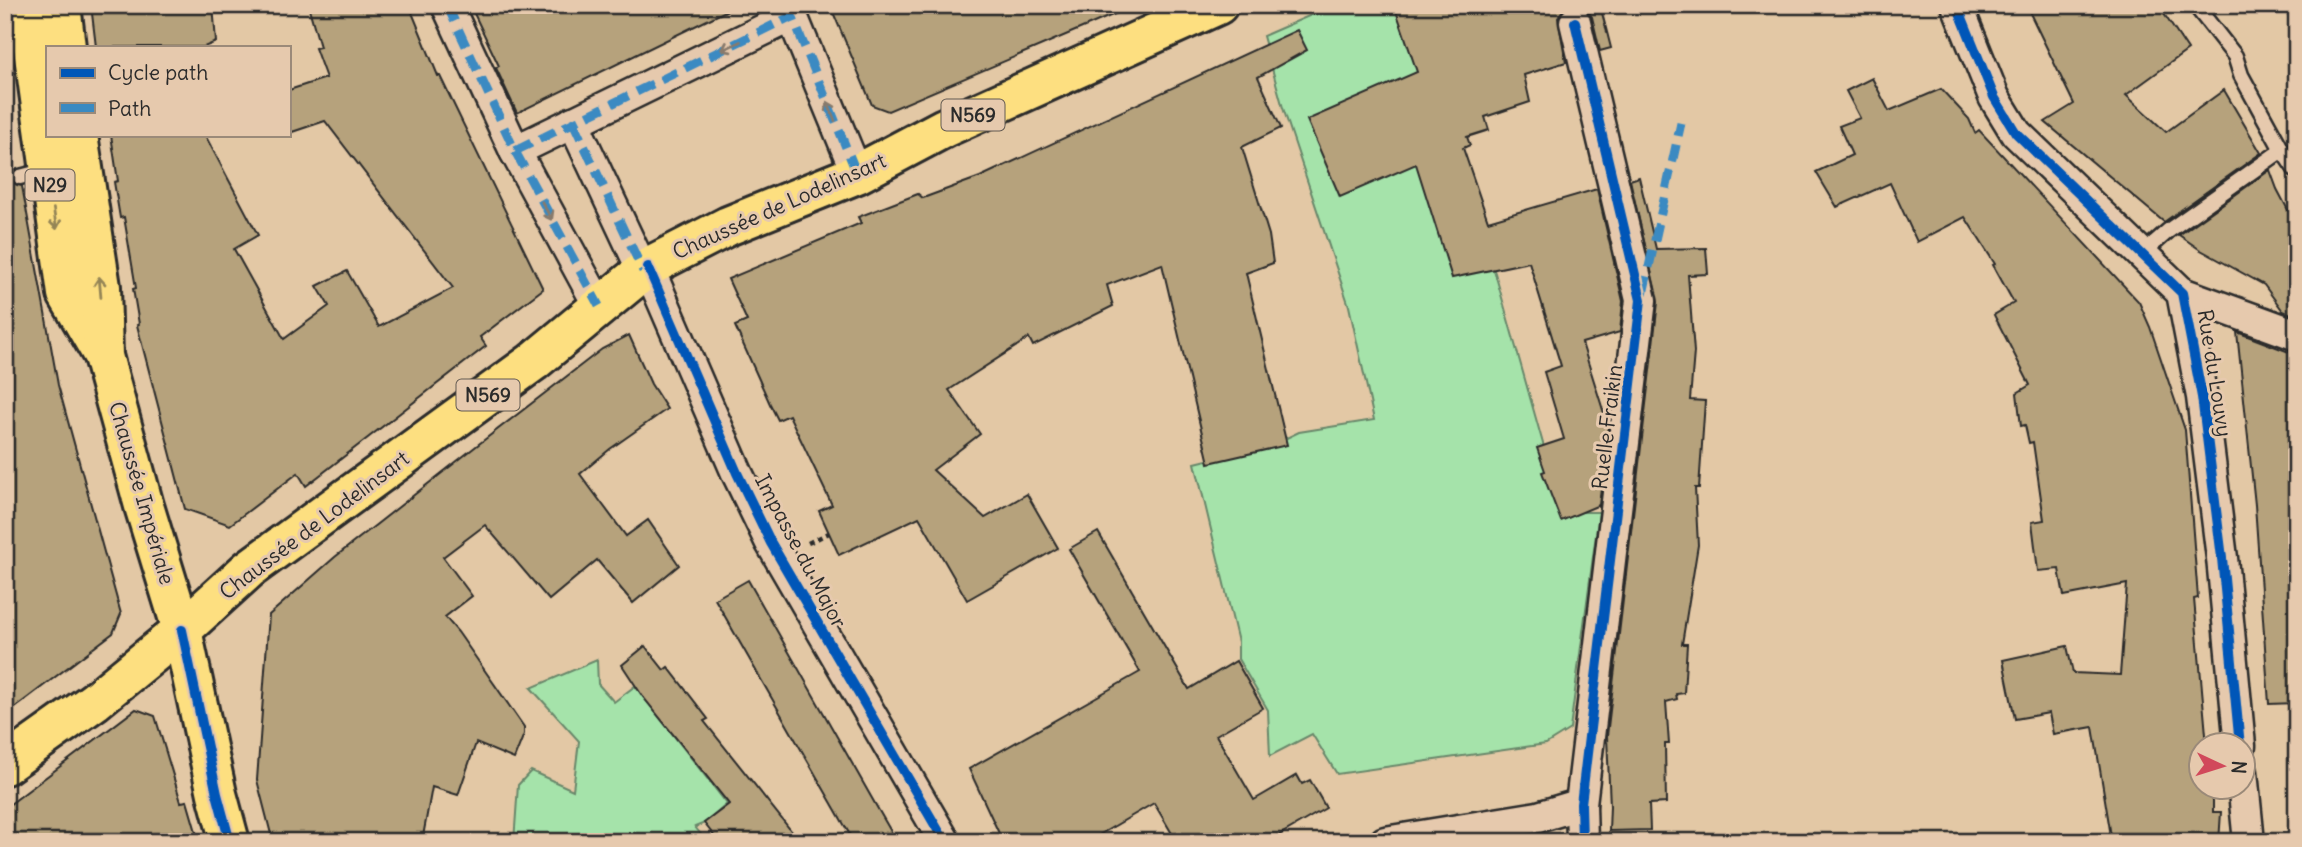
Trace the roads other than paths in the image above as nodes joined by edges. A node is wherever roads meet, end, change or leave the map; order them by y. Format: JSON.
{"nodes":[{"id":1,"x":27,"y":5,"type":"edge"},
{"id":2,"x":61,"y":5,"type":"edge"},
{"id":3,"x":447,"y":5,"type":"edge"},
{"id":4,"x":1218,"y":5,"type":"edge"},
{"id":5,"x":1956,"y":5,"type":"edge"},
{"id":6,"x":2195,"y":5,"type":"edge"},
{"id":7,"x":1575,"y":22,"type":"dead end"},
{"id":8,"x":66,"y":46,"type":"edge"},
{"id":9,"x":46,"y":95,"type":"edge"},
{"id":10,"x":573,"y":122,"type":"junction"},
{"id":11,"x":55,"y":136,"type":"edge"},
{"id":12,"x":2282,"y":150,"type":"junction"},
{"id":13,"x":514,"y":151,"type":"junction"},
{"id":14,"x":59,"y":157,"type":"edge"},
{"id":15,"x":2297,"y":172,"type":"edge"},
{"id":16,"x":857,"y":174,"type":"junction"},
{"id":17,"x":2143,"y":253,"type":"junction"},
{"id":18,"x":645,"y":269,"type":"junction"},
{"id":19,"x":2182,"y":293,"type":"junction"},
{"id":20,"x":599,"y":306,"type":"junction"},
{"id":21,"x":2297,"y":335,"type":"edge"},
{"id":22,"x":182,"y":629,"type":"junction"},
{"id":23,"x":2239,"y":732,"type":"edge"},
{"id":24,"x":5,"y":765,"type":"edge"},
{"id":25,"x":2245,"y":802,"type":"edge"},
{"id":26,"x":1581,"y":804,"type":"junction"},
{"id":27,"x":230,"y":842,"type":"edge"},
{"id":28,"x":945,"y":842,"type":"edge"},
{"id":29,"x":1385,"y":842,"type":"edge"},
{"id":30,"x":1582,"y":842,"type":"edge"},
{"id":31,"x":2249,"y":842,"type":"edge"}],
"edges":[{"from":1,"to":9,"type":"main road","name":"Chaussée Impériale","number":"N29"},
{"from":2,"to":8,"type":"main road"},
{"from":3,"to":13,"type":"street"},
{"from":4,"to":16,"type":"main road","name":"Chaussée de Lodelinsart","number":"N569"},
{"from":5,"to":17,"type":"street","name":"Rue du Louvy"},
{"from":6,"to":12,"type":"lane"},
{"from":7,"to":26,"type":"street","name":"Ruelle Fraikin"},
{"from":10,"to":13,"type":"street"},
{"from":16,"to":10,"type":"street","one_way":true},
{"from":10,"to":18,"type":"street","name":"Impasse du Major"},
{"from":11,"to":14,"type":"main road","name":"Chaussée Impériale","number":"N29"},
{"from":12,"to":15,"type":"lane"},
{"from":12,"to":17,"type":"lane"},
{"from":13,"to":20,"type":"street","one_way":true},
{"from":14,"to":22,"type":"main road","name":"Chaussée Impériale","number":"N29"},
{"from":16,"to":18,"type":"main road","name":"Chaussée de Lodelinsart","number":"N569"},
{"from":17,"to":19,"type":"street","name":"Rue du Louvy"},
{"from":18,"to":20,"type":"main road","name":"Chaussée de Lodelinsart","number":"N569"},
{"from":18,"to":28,"type":"street","name":"Impasse du Major"},
{"from":19,"to":21,"type":"street"},
{"from":19,"to":23,"type":"street","name":"Rue du Louvy"},
{"from":20,"to":22,"type":"main road","name":"Chaussée de Lodelinsart","number":"N569"},
{"from":22,"to":24,"type":"main road","number":"N569"},
{"from":22,"to":27,"type":"main road","number":"N29"},
{"from":25,"to":31,"type":"street"},
{"from":26,"to":29,"type":"street"},
{"from":26,"to":30,"type":"street","name":"Ruelle Fraikin"}]}
